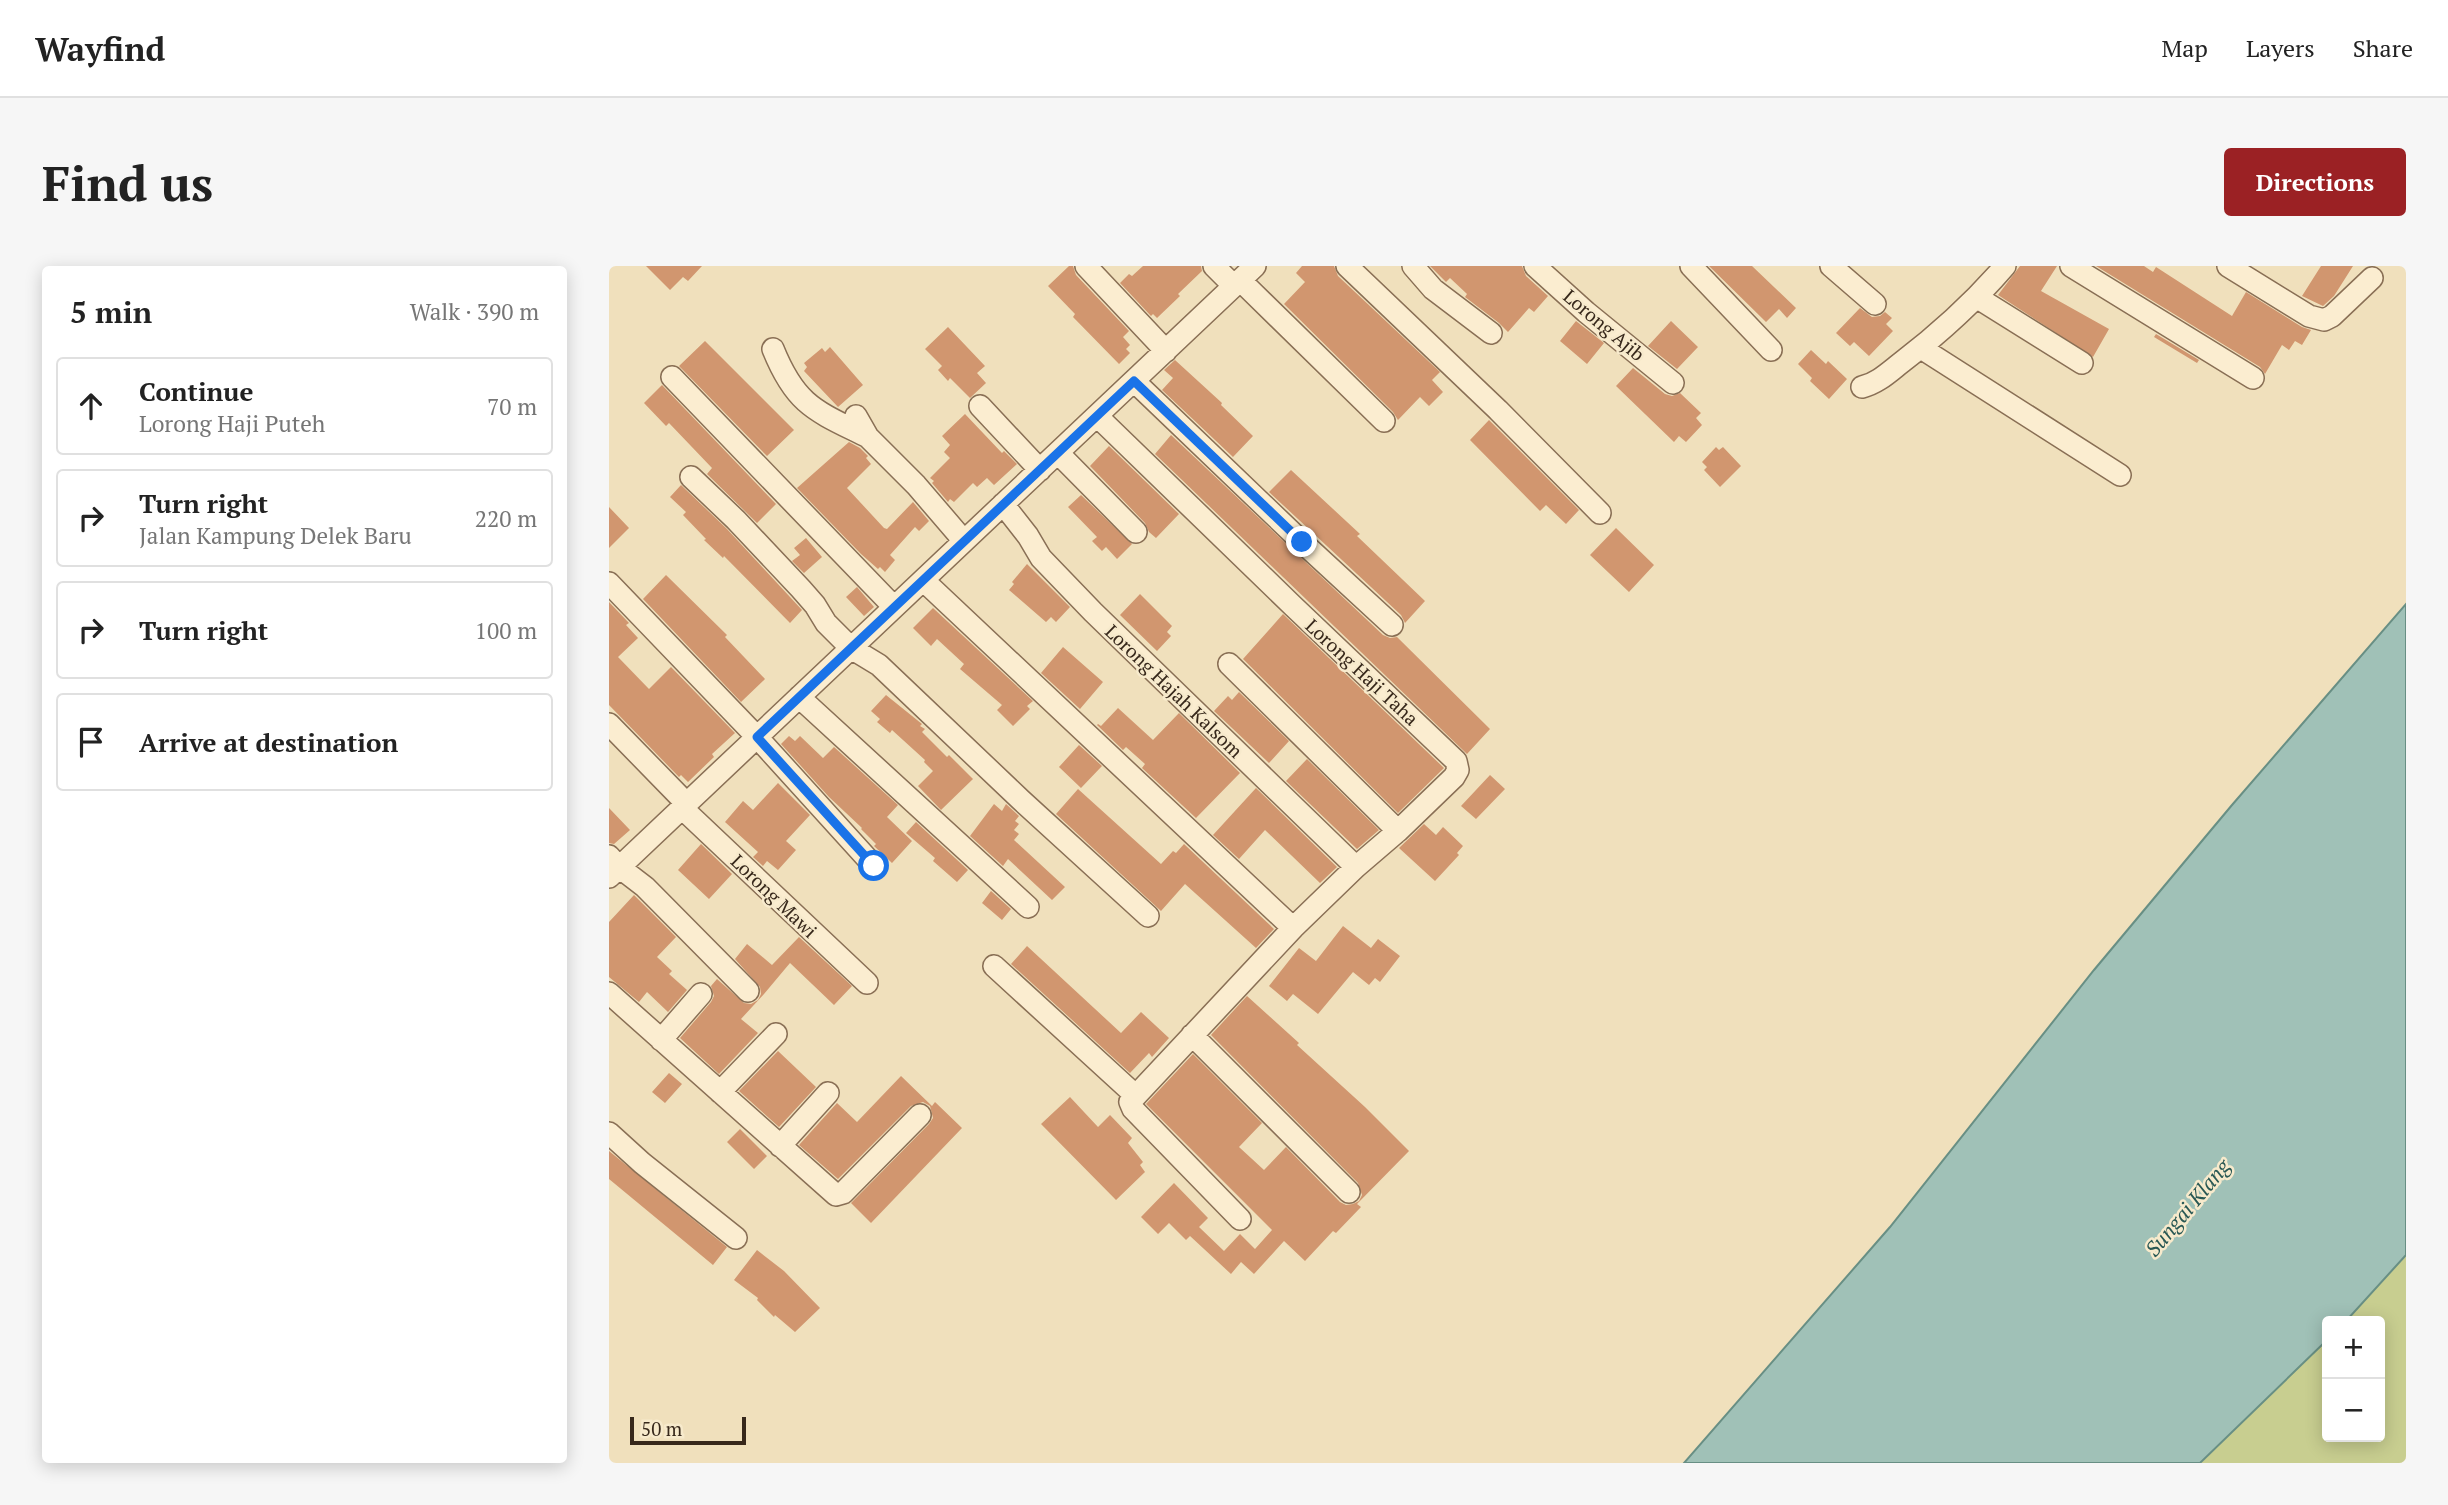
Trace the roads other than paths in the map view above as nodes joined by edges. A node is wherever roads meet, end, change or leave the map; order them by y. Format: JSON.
{"nodes":[{"id":1,"x":1086,"y":266,"type":"edge"},
{"id":2,"x":1215,"y":266,"type":"edge"},
{"id":3,"x":1347,"y":266,"type":"edge"},
{"id":4,"x":1413,"y":266,"type":"edge"},
{"id":5,"x":1535,"y":266,"type":"edge"},
{"id":6,"x":1692,"y":266,"type":"edge"},
{"id":7,"x":1831,"y":266,"type":"edge"},
{"id":8,"x":2005,"y":266,"type":"edge"},
{"id":9,"x":2071,"y":266,"type":"edge"},
{"id":10,"x":2228,"y":266,"type":"edge"},
{"id":11,"x":1243,"y":277,"type":"edge"},
{"id":12,"x":2372,"y":278,"type":"dead end"},
{"id":13,"x":1977,"y":298,"type":"junction"},
{"id":14,"x":1875,"y":304,"type":"dead end"},
{"id":15,"x":1491,"y":333,"type":"dead end"},
{"id":16,"x":1921,"y":348,"type":"junction"},
{"id":17,"x":773,"y":349,"type":"dead end"},
{"id":18,"x":1771,"y":350,"type":"dead end"},
{"id":19,"x":1165,"y":351,"type":"junction"},
{"id":20,"x":2082,"y":363,"type":"dead end"},
{"id":21,"x":672,"y":376,"type":"dead end"},
{"id":22,"x":2253,"y":378,"type":"dead end"},
{"id":23,"x":1134,"y":381,"type":"junction"},
{"id":24,"x":1673,"y":383,"type":"dead end"},
{"id":25,"x":1862,"y":387,"type":"dead end"},
{"id":26,"x":980,"y":405,"type":"dead end"},
{"id":27,"x":856,"y":416,"type":"dead end"},
{"id":28,"x":1097,"y":416,"type":"junction"},
{"id":29,"x":1384,"y":421,"type":"dead end"},
{"id":30,"x":868,"y":437,"type":"junction"},
{"id":31,"x":1058,"y":453,"type":"junction"},
{"id":32,"x":1039,"y":470,"type":"junction"},
{"id":33,"x":2120,"y":475,"type":"dead end"},
{"id":34,"x":691,"y":477,"type":"dead end"},
{"id":35,"x":1003,"y":504,"type":"junction"},
{"id":36,"x":1600,"y":513,"type":"dead end"},
{"id":37,"x":1136,"y":531,"type":"dead end"},
{"id":38,"x":964,"y":541,"type":"junction"},
{"id":39,"x":923,"y":580,"type":"junction"},
{"id":40,"x":609,"y":583,"type":"edge"},
{"id":41,"x":894,"y":607,"type":"junction"},
{"id":42,"x":1392,"y":625,"type":"dead end"},
{"id":43,"x":851,"y":648,"type":"junction"},
{"id":44,"x":1229,"y":664,"type":"dead end"},
{"id":45,"x":799,"y":697,"type":"junction"},
{"id":46,"x":609,"y":724,"type":"edge"},
{"id":47,"x":757,"y":737,"type":"junction"},
{"id":48,"x":685,"y":806,"type":"junction"},
{"id":49,"x":1398,"y":831,"type":"junction"},
{"id":50,"x":874,"y":866,"type":"dead end"},
{"id":51,"x":612,"y":867,"type":"edge"},
{"id":52,"x":1356,"y":867,"type":"junction"},
{"id":53,"x":1028,"y":907,"type":"dead end"},
{"id":54,"x":1148,"y":916,"type":"dead end"},
{"id":55,"x":1293,"y":928,"type":"junction"},
{"id":56,"x":995,"y":966,"type":"dead end"},
{"id":57,"x":867,"y":983,"type":"dead end"},
{"id":58,"x":748,"y":992,"type":"dead end"},
{"id":59,"x":609,"y":993,"type":"edge"},
{"id":60,"x":701,"y":994,"type":"dead end"},
{"id":61,"x":776,"y":1034,"type":"dead end"},
{"id":62,"x":1192,"y":1035,"type":"junction"},
{"id":63,"x":661,"y":1040,"type":"junction"},
{"id":64,"x":720,"y":1092,"type":"junction"},
{"id":65,"x":828,"y":1093,"type":"dead end"},
{"id":66,"x":1135,"y":1095,"type":"junction"},
{"id":67,"x":920,"y":1115,"type":"dead end"},
{"id":68,"x":609,"y":1133,"type":"edge"},
{"id":69,"x":780,"y":1146,"type":"junction"},
{"id":70,"x":1349,"y":1192,"type":"dead end"},
{"id":71,"x":1240,"y":1219,"type":"dead end"},
{"id":72,"x":736,"y":1238,"type":"dead end"}],
"edges":[{"from":1,"to":19,"type":"street"},
{"from":2,"to":11,"type":"street"},
{"from":3,"to":36,"type":"street"},
{"from":4,"to":15,"type":"street"},
{"from":5,"to":24,"type":"street","name":"Lorong Ajib"},
{"from":6,"to":18,"type":"street"},
{"from":7,"to":14,"type":"street"},
{"from":8,"to":13,"type":"street"},
{"from":9,"to":22,"type":"street"},
{"from":10,"to":12,"type":"street"},
{"from":11,"to":19,"type":"street"},
{"from":11,"to":29,"type":"street"},
{"from":13,"to":16,"type":"street"},
{"from":13,"to":20,"type":"street"},
{"from":16,"to":25,"type":"street"},
{"from":16,"to":33,"type":"street"},
{"from":17,"to":30,"type":"street"},
{"from":19,"to":23,"type":"street"},
{"from":21,"to":41,"type":"street"},
{"from":23,"to":28,"type":"street"},
{"from":23,"to":42,"type":"street"},
{"from":26,"to":32,"type":"street"},
{"from":27,"to":30,"type":"street"},
{"from":28,"to":31,"type":"street"},
{"from":28,"to":49,"type":"street","name":"Lorong Haji Taha"},
{"from":30,"to":38,"type":"street"},
{"from":31,"to":32,"type":"street"},
{"from":31,"to":37,"type":"street"},
{"from":32,"to":35,"type":"street"},
{"from":34,"to":43,"type":"street"},
{"from":35,"to":38,"type":"street"},
{"from":35,"to":52,"type":"street","name":"Lorong Hajah Kalsom"},
{"from":38,"to":39,"type":"street"},
{"from":39,"to":41,"type":"street"},
{"from":39,"to":55,"type":"street"},
{"from":40,"to":47,"type":"street"},
{"from":41,"to":43,"type":"street"},
{"from":43,"to":45,"type":"street"},
{"from":43,"to":54,"type":"street"},
{"from":44,"to":49,"type":"street"},
{"from":45,"to":47,"type":"street"},
{"from":45,"to":53,"type":"street"},
{"from":46,"to":48,"type":"street","name":"Lorong Mawi"},
{"from":47,"to":48,"type":"street"},
{"from":47,"to":50,"type":"street"},
{"from":48,"to":51,"type":"street"},
{"from":48,"to":57,"type":"street","name":"Lorong Mawi"},
{"from":49,"to":52,"type":"street","name":"Lorong Haji Taha"},
{"from":51,"to":58,"type":"street"},
{"from":52,"to":55,"type":"street","name":"Lorong Haji Taha"},
{"from":55,"to":62,"type":"street","name":"Lorong Haji Taha"},
{"from":56,"to":66,"type":"street"},
{"from":59,"to":63,"type":"street"},
{"from":60,"to":63,"type":"street"},
{"from":61,"to":64,"type":"street"},
{"from":62,"to":66,"type":"street","name":"Lorong Haji Taha"},
{"from":62,"to":70,"type":"street"},
{"from":63,"to":64,"type":"street"},
{"from":64,"to":69,"type":"street"},
{"from":65,"to":69,"type":"street"},
{"from":66,"to":71,"type":"street"},
{"from":67,"to":69,"type":"street"},
{"from":68,"to":72,"type":"street"}]}
